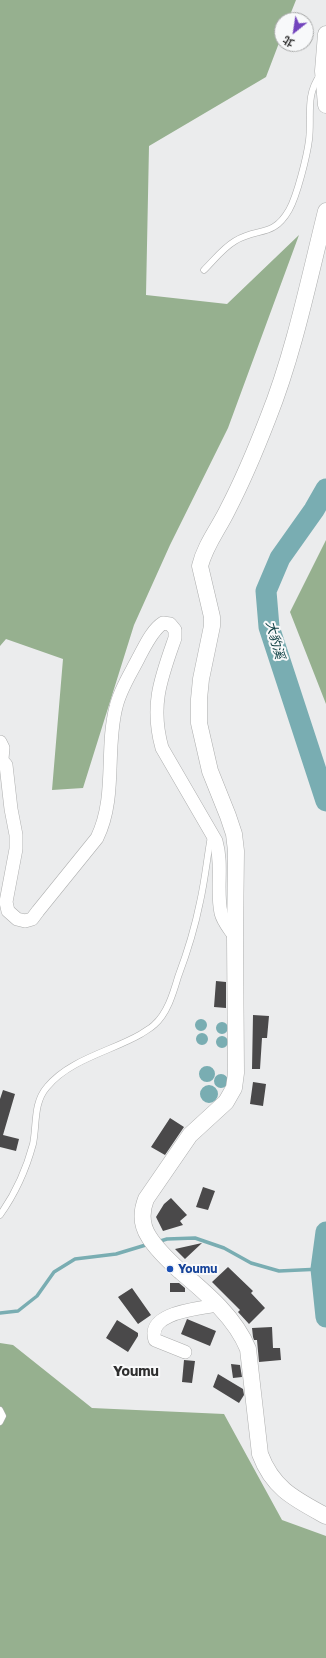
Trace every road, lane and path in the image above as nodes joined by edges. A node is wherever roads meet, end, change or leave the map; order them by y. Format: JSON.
{"nodes":[{"id":1,"x":326,"y":34,"type":"edge"},
{"id":2,"x":323,"y":71,"type":"junction"},
{"id":3,"x":326,"y":105,"type":"edge"},
{"id":4,"x":326,"y":211,"type":"edge"},
{"id":5,"x":204,"y":270,"type":"dead end"},
{"id":6,"x":0,"y":742,"type":"edge"},
{"id":7,"x":1,"y":758,"type":"edge"},
{"id":8,"x":211,"y":832,"type":"junction"},
{"id":9,"x":235,"y":937,"type":"junction"},
{"id":10,"x":0,"y":1215,"type":"edge"},
{"id":11,"x":217,"y":1305,"type":"junction"},
{"id":12,"x":185,"y":1352,"type":"dead end"},
{"id":13,"x":0,"y":1410,"type":"edge"},
{"id":14,"x":0,"y":1422,"type":"edge"},
{"id":15,"x":326,"y":1516,"type":"edge"}],
"edges":[{"from":1,"to":2,"type":"street"},
{"from":2,"to":3,"type":"street"},
{"from":2,"to":5,"type":"lane"},
{"from":4,"to":9,"type":"street"},
{"from":6,"to":7,"type":"street"},
{"from":7,"to":8,"type":"street"},
{"from":8,"to":9,"type":"street"},
{"from":8,"to":10,"type":"lane"},
{"from":9,"to":11,"type":"street"},
{"from":11,"to":12,"type":"street"},
{"from":11,"to":15,"type":"street"},
{"from":13,"to":14,"type":"lane"}]}
